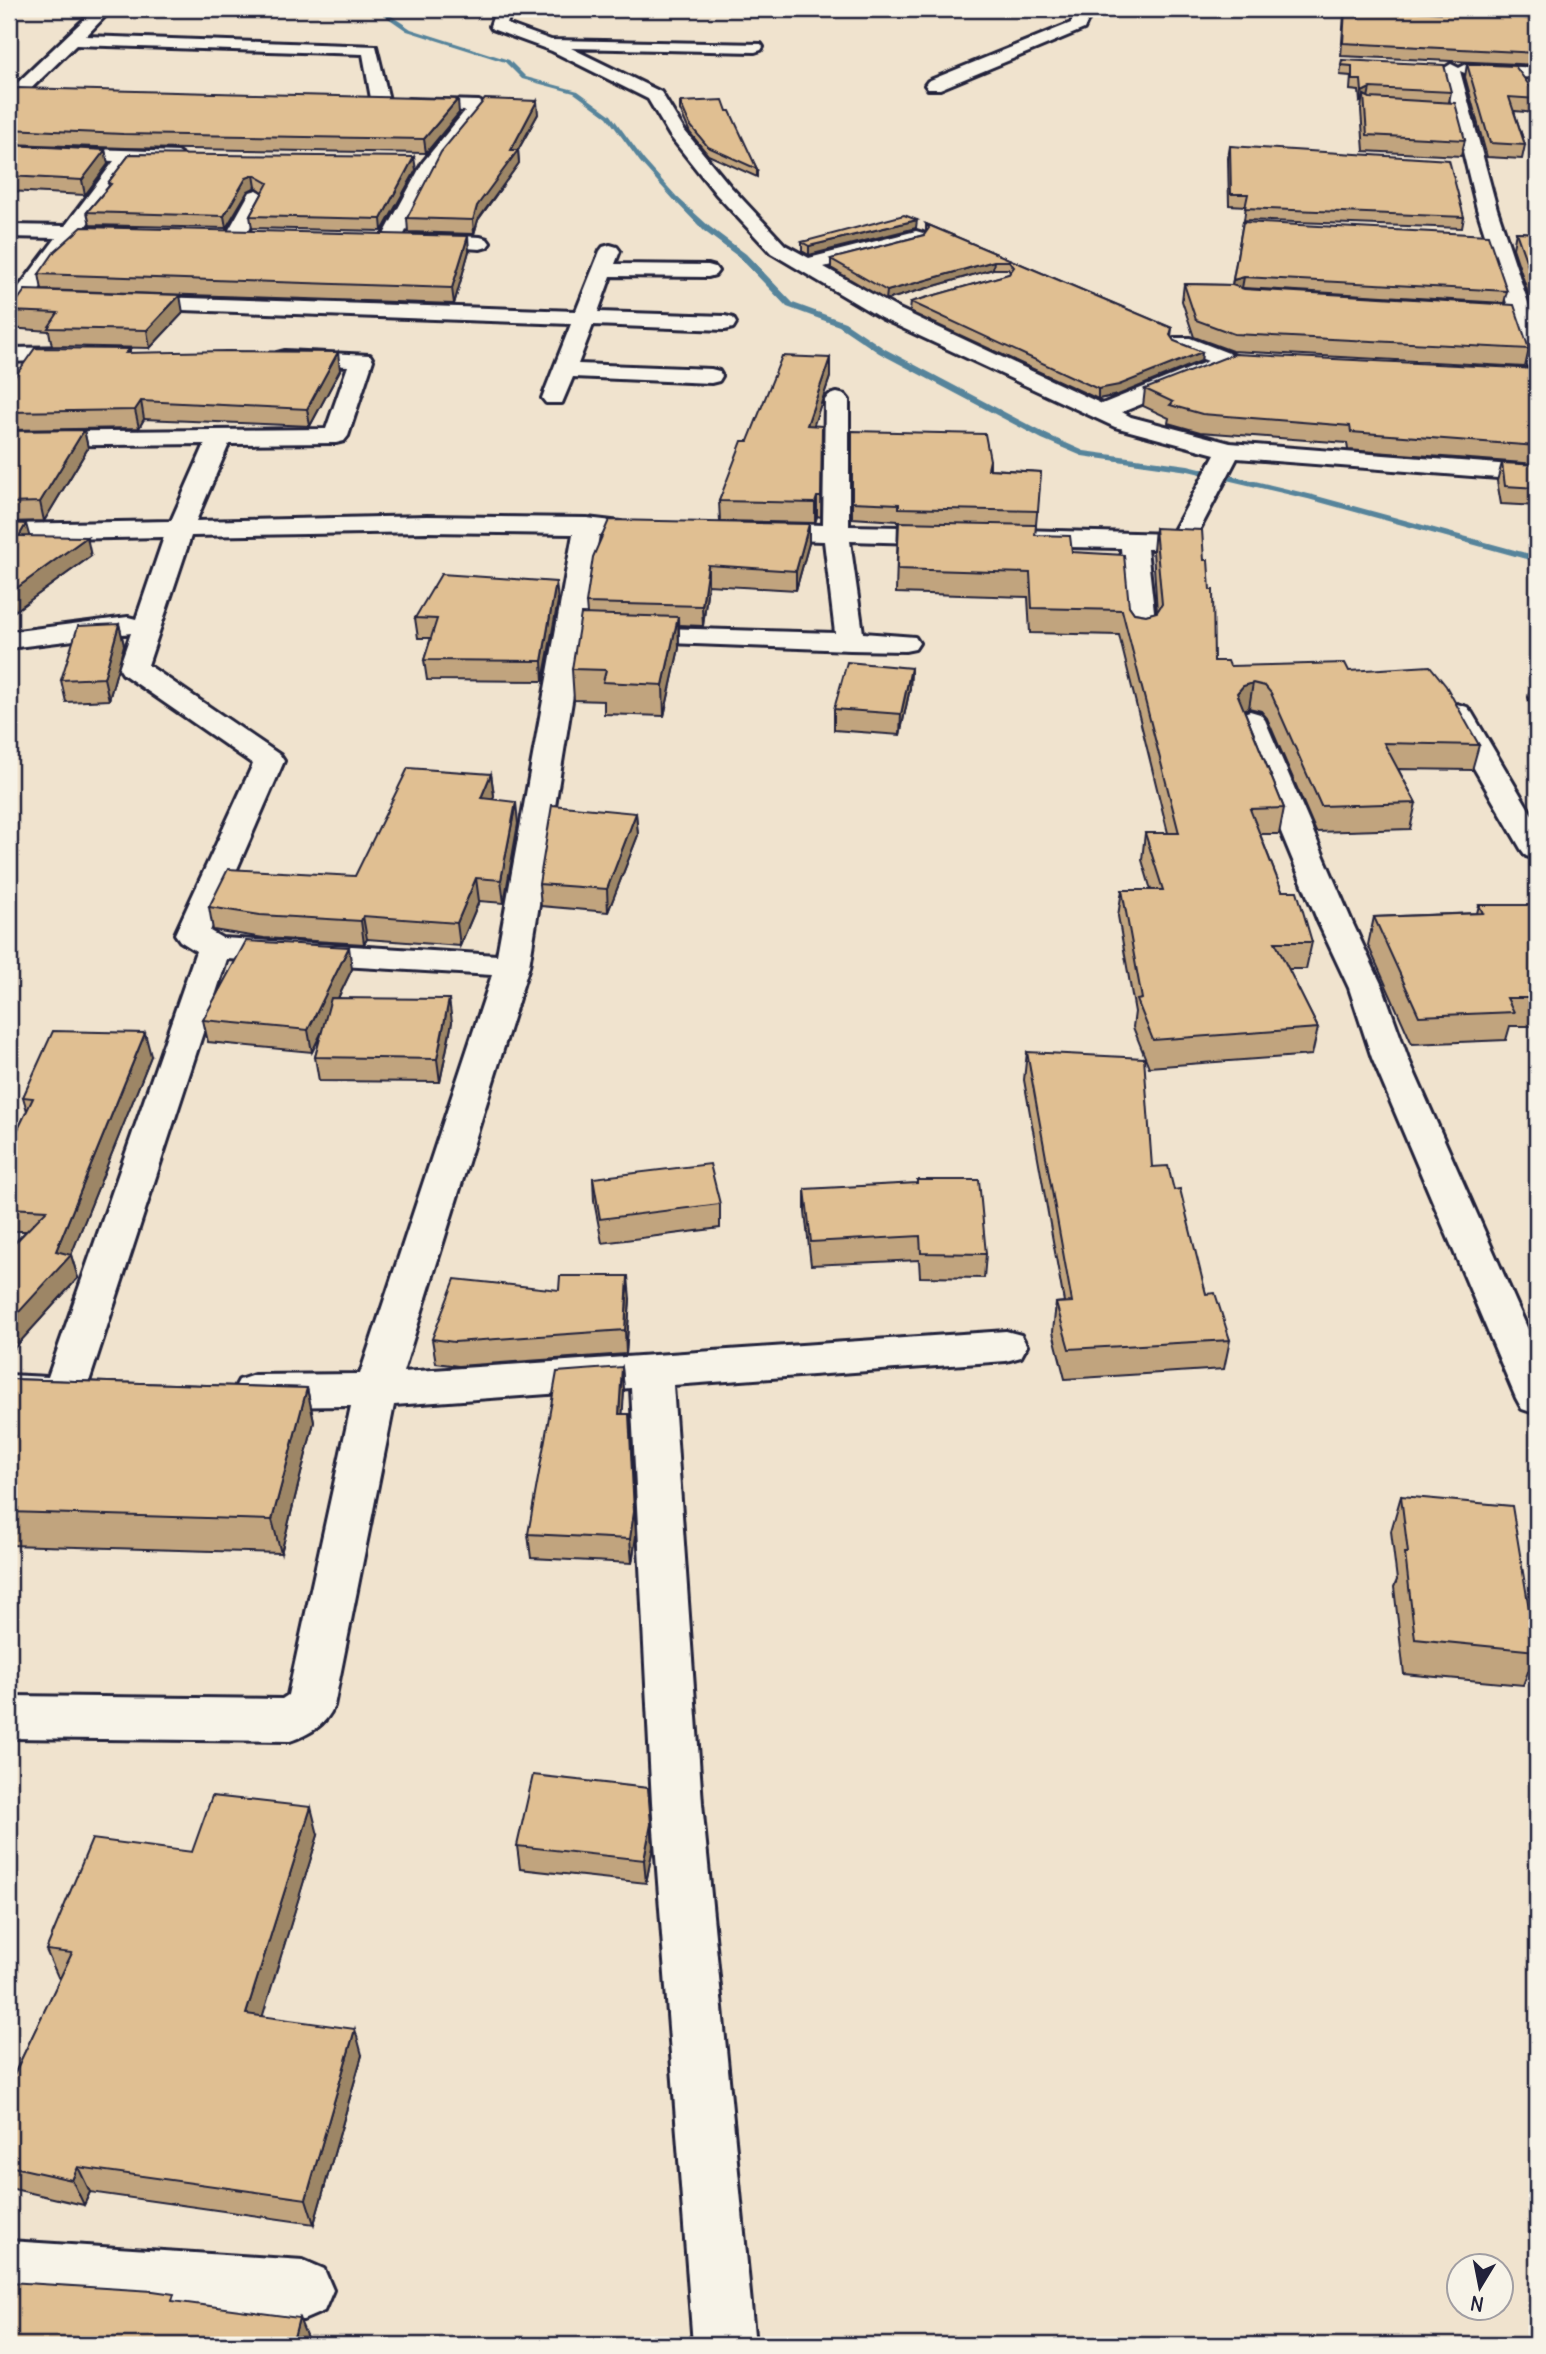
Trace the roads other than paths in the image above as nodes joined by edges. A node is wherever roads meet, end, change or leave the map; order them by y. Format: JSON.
{"nodes":[{"id":1,"x":104,"y":9,"type":"edge"},
{"id":2,"x":504,"y":9,"type":"edge"},
{"id":3,"x":1084,"y":9,"type":"edge"},
{"id":4,"x":71,"y":40,"type":"junction"},
{"id":5,"x":544,"y":43,"type":"junction"},
{"id":6,"x":755,"y":47,"type":"dead end"},
{"id":7,"x":1537,"y":73,"type":"edge"},
{"id":8,"x":934,"y":85,"type":"dead end"},
{"id":9,"x":42,"y":95,"type":"edge"},
{"id":10,"x":11,"y":96,"type":"edge"},
{"id":11,"x":9,"y":151,"type":"edge"},
{"id":12,"x":126,"y":157,"type":"junction"},
{"id":13,"x":196,"y":158,"type":"edge"},
{"id":14,"x":257,"y":196,"type":"edge"},
{"id":15,"x":9,"y":231,"type":"edge"},
{"id":16,"x":71,"y":233,"type":"junction"},
{"id":17,"x":153,"y":234,"type":"edge"},
{"id":18,"x":262,"y":236,"type":"edge"},
{"id":19,"x":916,"y":237,"type":"edge"},
{"id":20,"x":1470,"y":238,"type":"edge"},
{"id":21,"x":365,"y":239,"type":"edge"},
{"id":22,"x":391,"y":240,"type":"junction"},
{"id":23,"x":1498,"y":240,"type":"junction"},
{"id":24,"x":1524,"y":240,"type":"edge"},
{"id":25,"x":480,"y":243,"type":"dead end"},
{"id":26,"x":806,"y":265,"type":"junction"},
{"id":27,"x":708,"y":271,"type":"dead end"},
{"id":28,"x":15,"y":298,"type":"edge"},
{"id":29,"x":49,"y":299,"type":"edge"},
{"id":30,"x":104,"y":301,"type":"edge"},
{"id":31,"x":910,"y":303,"type":"edge"},
{"id":32,"x":884,"y":310,"type":"junction"},
{"id":33,"x":1496,"y":312,"type":"edge"},
{"id":34,"x":1530,"y":314,"type":"edge"},
{"id":35,"x":9,"y":317,"type":"edge"},
{"id":36,"x":586,"y":318,"type":"junction"},
{"id":37,"x":725,"y":323,"type":"dead end"},
{"id":38,"x":1182,"y":343,"type":"edge"},
{"id":39,"x":9,"y":355,"type":"edge"},
{"id":40,"x":104,"y":355,"type":"edge"},
{"id":41,"x":267,"y":358,"type":"edge"},
{"id":42,"x":1228,"y":361,"type":"junction"},
{"id":43,"x":1255,"y":363,"type":"edge"},
{"id":44,"x":566,"y":370,"type":"junction"},
{"id":45,"x":1533,"y":372,"type":"edge"},
{"id":46,"x":711,"y":376,"type":"dead end"},
{"id":47,"x":554,"y":398,"type":"dead end"},
{"id":48,"x":837,"y":400,"type":"dead end"},
{"id":49,"x":1102,"y":412,"type":"junction"},
{"id":50,"x":220,"y":437,"type":"junction"},
{"id":51,"x":9,"y":439,"type":"edge"},
{"id":52,"x":1228,"y":450,"type":"junction"},
{"id":53,"x":1537,"y":474,"type":"edge"},
{"id":54,"x":587,"y":526,"type":"junction"},
{"id":55,"x":180,"y":528,"type":"junction"},
{"id":56,"x":642,"y":528,"type":"edge"},
{"id":57,"x":725,"y":530,"type":"edge"},
{"id":58,"x":9,"y":532,"type":"edge"},
{"id":59,"x":836,"y":533,"type":"junction"},
{"id":60,"x":971,"y":537,"type":"edge"},
{"id":61,"x":998,"y":537,"type":"edge"},
{"id":62,"x":1133,"y":541,"type":"junction"},
{"id":63,"x":147,"y":622,"type":"junction"},
{"id":64,"x":1142,"y":629,"type":"edge"},
{"id":65,"x":569,"y":633,"type":"junction"},
{"id":66,"x":9,"y":640,"type":"edge"},
{"id":67,"x":850,"y":642,"type":"junction"},
{"id":68,"x":905,"y":643,"type":"dead end"},
{"id":69,"x":1457,"y":713,"type":"edge"},
{"id":70,"x":1250,"y":720,"type":"edge"},
{"id":71,"x":1537,"y":849,"type":"edge"},
{"id":72,"x":214,"y":948,"type":"junction"},
{"id":73,"x":512,"y":966,"type":"junction"},
{"id":74,"x":1006,"y":1346,"type":"dead end"},
{"id":75,"x":651,"y":1372,"type":"junction"},
{"id":76,"x":376,"y":1390,"type":"junction"},
{"id":77,"x":9,"y":1391,"type":"edge"},
{"id":78,"x":214,"y":1392,"type":"edge"},
{"id":79,"x":1537,"y":1398,"type":"edge"},
{"id":80,"x":9,"y":1717,"type":"edge"},
{"id":81,"x":9,"y":2271,"type":"edge"},
{"id":82,"x":303,"y":2290,"type":"dead end"},
{"id":83,"x":724,"y":2345,"type":"edge"}],
"edges":[{"from":1,"to":4,"type":"street"},
{"from":2,"to":5,"type":"street"},
{"from":3,"to":8,"type":"street"},
{"from":4,"to":10,"type":"street"},
{"from":4,"to":22,"type":"street"},
{"from":5,"to":6,"type":"street"},
{"from":5,"to":26,"type":"street"},
{"from":7,"to":23,"type":"street"},
{"from":9,"to":10,"type":"street"},
{"from":11,"to":12,"type":"street"},
{"from":12,"to":13,"type":"street"},
{"from":12,"to":16,"type":"street"},
{"from":14,"to":18,"type":"street"},
{"from":15,"to":16,"type":"street"},
{"from":16,"to":17,"type":"street"},
{"from":16,"to":28,"type":"street"},
{"from":19,"to":26,"type":"street"},
{"from":20,"to":23,"type":"street"},
{"from":21,"to":22,"type":"street"},
{"from":22,"to":25,"type":"street"},
{"from":23,"to":24,"type":"street"},
{"from":23,"to":34,"type":"street"},
{"from":26,"to":32,"type":"street"},
{"from":27,"to":36,"type":"street"},
{"from":28,"to":29,"type":"street"},
{"from":28,"to":35,"type":"street"},
{"from":30,"to":36,"type":"street"},
{"from":31,"to":32,"type":"street"},
{"from":32,"to":49,"type":"street"},
{"from":33,"to":34,"type":"street"},
{"from":34,"to":45,"type":"street"},
{"from":36,"to":37,"type":"street"},
{"from":36,"to":44,"type":"street"},
{"from":38,"to":42,"type":"street"},
{"from":39,"to":40,"type":"street"},
{"from":41,"to":50,"type":"street"},
{"from":42,"to":43,"type":"street"},
{"from":42,"to":49,"type":"street"},
{"from":44,"to":46,"type":"street"},
{"from":44,"to":47,"type":"street"},
{"from":48,"to":59,"type":"street"},
{"from":49,"to":52,"type":"street"},
{"from":50,"to":51,"type":"street"},
{"from":50,"to":55,"type":"street"},
{"from":52,"to":53,"type":"street"},
{"from":52,"to":62,"type":"street"},
{"from":54,"to":55,"type":"street"},
{"from":54,"to":56,"type":"street"},
{"from":54,"to":65,"type":"street"},
{"from":55,"to":58,"type":"street"},
{"from":55,"to":63,"type":"street"},
{"from":57,"to":59,"type":"street"},
{"from":59,"to":60,"type":"street"},
{"from":59,"to":67,"type":"street"},
{"from":61,"to":62,"type":"street"},
{"from":62,"to":64,"type":"street"},
{"from":63,"to":66,"type":"street"},
{"from":63,"to":72,"type":"street"},
{"from":65,"to":67,"type":"street"},
{"from":65,"to":73,"type":"street"},
{"from":67,"to":68,"type":"street"},
{"from":69,"to":71,"type":"street"},
{"from":70,"to":79,"type":"street"},
{"from":72,"to":73,"type":"street"},
{"from":72,"to":77,"type":"street"},
{"from":73,"to":76,"type":"street"},
{"from":74,"to":75,"type":"street"},
{"from":75,"to":76,"type":"street"},
{"from":75,"to":83,"type":"street"},
{"from":76,"to":78,"type":"street"},
{"from":76,"to":80,"type":"street"},
{"from":81,"to":82,"type":"street"}]}
